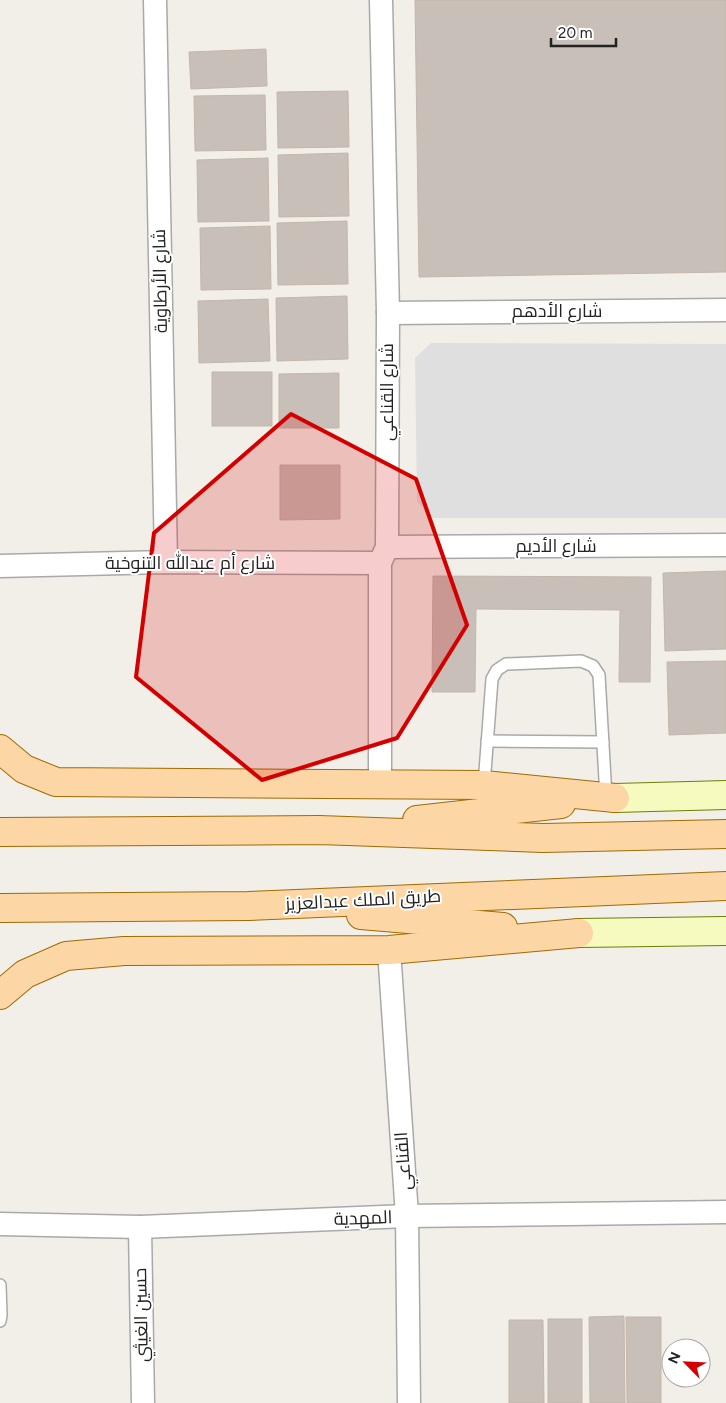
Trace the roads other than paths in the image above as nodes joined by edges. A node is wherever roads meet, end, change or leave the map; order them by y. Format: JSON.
{"nodes":[{"id":1,"x":155,"y":0,"type":"edge"},
{"id":2,"x":381,"y":0,"type":"edge"},
{"id":3,"x":726,"y":310,"type":"edge"},
{"id":4,"x":388,"y":313,"type":"junction"},
{"id":5,"x":726,"y":545,"type":"edge"},
{"id":6,"x":383,"y":555,"type":"junction"},
{"id":7,"x":166,"y":562,"type":"junction"},
{"id":8,"x":0,"y":566,"type":"edge"},
{"id":9,"x":488,"y":742,"type":"junction"},
{"id":10,"x":603,"y":742,"type":"junction"},
{"id":11,"x":0,"y":749,"type":"edge"},
{"id":12,"x":380,"y":784,"type":"junction"},
{"id":13,"x":484,"y":785,"type":"junction"},
{"id":14,"x":726,"y":795,"type":"edge"},
{"id":15,"x":610,"y":798,"type":"junction"},
{"id":16,"x":319,"y":830,"type":"junction"},
{"id":17,"x":0,"y":832,"type":"edge"},
{"id":18,"x":726,"y":834,"type":"edge"},
{"id":19,"x":726,"y":886,"type":"edge"},
{"id":20,"x":248,"y":906,"type":"junction"},
{"id":21,"x":0,"y":908,"type":"edge"},
{"id":22,"x":726,"y":930,"type":"edge"},
{"id":23,"x":579,"y":933,"type":"junction"},
{"id":24,"x":389,"y":950,"type":"junction"},
{"id":25,"x":0,"y":995,"type":"edge"},
{"id":26,"x":726,"y":1212,"type":"edge"},
{"id":27,"x":407,"y":1216,"type":"junction"},
{"id":28,"x":0,"y":1224,"type":"edge"},
{"id":29,"x":140,"y":1227,"type":"junction"},
{"id":30,"x":0,"y":1285,"type":"edge"},
{"id":31,"x":0,"y":1320,"type":"edge"},
{"id":32,"x":142,"y":1403,"type":"edge"},
{"id":33,"x":409,"y":1403,"type":"edge"}],
"edges":[{"from":1,"to":7,"type":"street","name":"شارع الأرطاوية"},
{"from":2,"to":4,"type":"street","name":"شارع القناعي"},
{"from":3,"to":4,"type":"street","name":"شارع الأدهم"},
{"from":4,"to":6,"type":"street","name":"شارع القناعي"},
{"from":5,"to":6,"type":"street","name":"شارع الأديم"},
{"from":6,"to":7,"type":"street","name":"شارع أم عبدالله التنوخية"},
{"from":6,"to":12,"type":"street","name":"شارع القناعي"},
{"from":7,"to":8,"type":"street","name":"شارع أم عبدالله التنوخية"},
{"from":9,"to":10,"type":"lane"},
{"from":9,"to":10,"type":"lane"},
{"from":9,"to":13,"type":"lane"},
{"from":10,"to":15,"type":"lane"},
{"from":11,"to":12,"type":"main road"},
{"from":12,"to":13,"type":"main road"},
{"from":13,"to":15,"type":"main road"},
{"from":14,"to":15,"type":"street"},
{"from":15,"to":16,"type":"main road"},
{"from":16,"to":17,"type":"main road"},
{"from":16,"to":18,"type":"main road"},
{"from":19,"to":20,"type":"main road","name":"طريق الملك عبدالعزيز"},
{"from":20,"to":21,"type":"main road","name":"طريق الملك عبدالعزيز"},
{"from":20,"to":23,"type":"main road"},
{"from":22,"to":23,"type":"street"},
{"from":23,"to":24,"type":"main road"},
{"from":24,"to":25,"type":"main road"},
{"from":24,"to":27,"type":"street","name":"القناعي"},
{"from":26,"to":27,"type":"street","name":"المهدية"},
{"from":27,"to":29,"type":"street","name":"المهدية"},
{"from":27,"to":33,"type":"street","name":"القناعي"},
{"from":28,"to":29,"type":"street","name":"المهدية"},
{"from":29,"to":32,"type":"street","name":"حسين الغيثي"},
{"from":30,"to":31,"type":"lane"}]}
